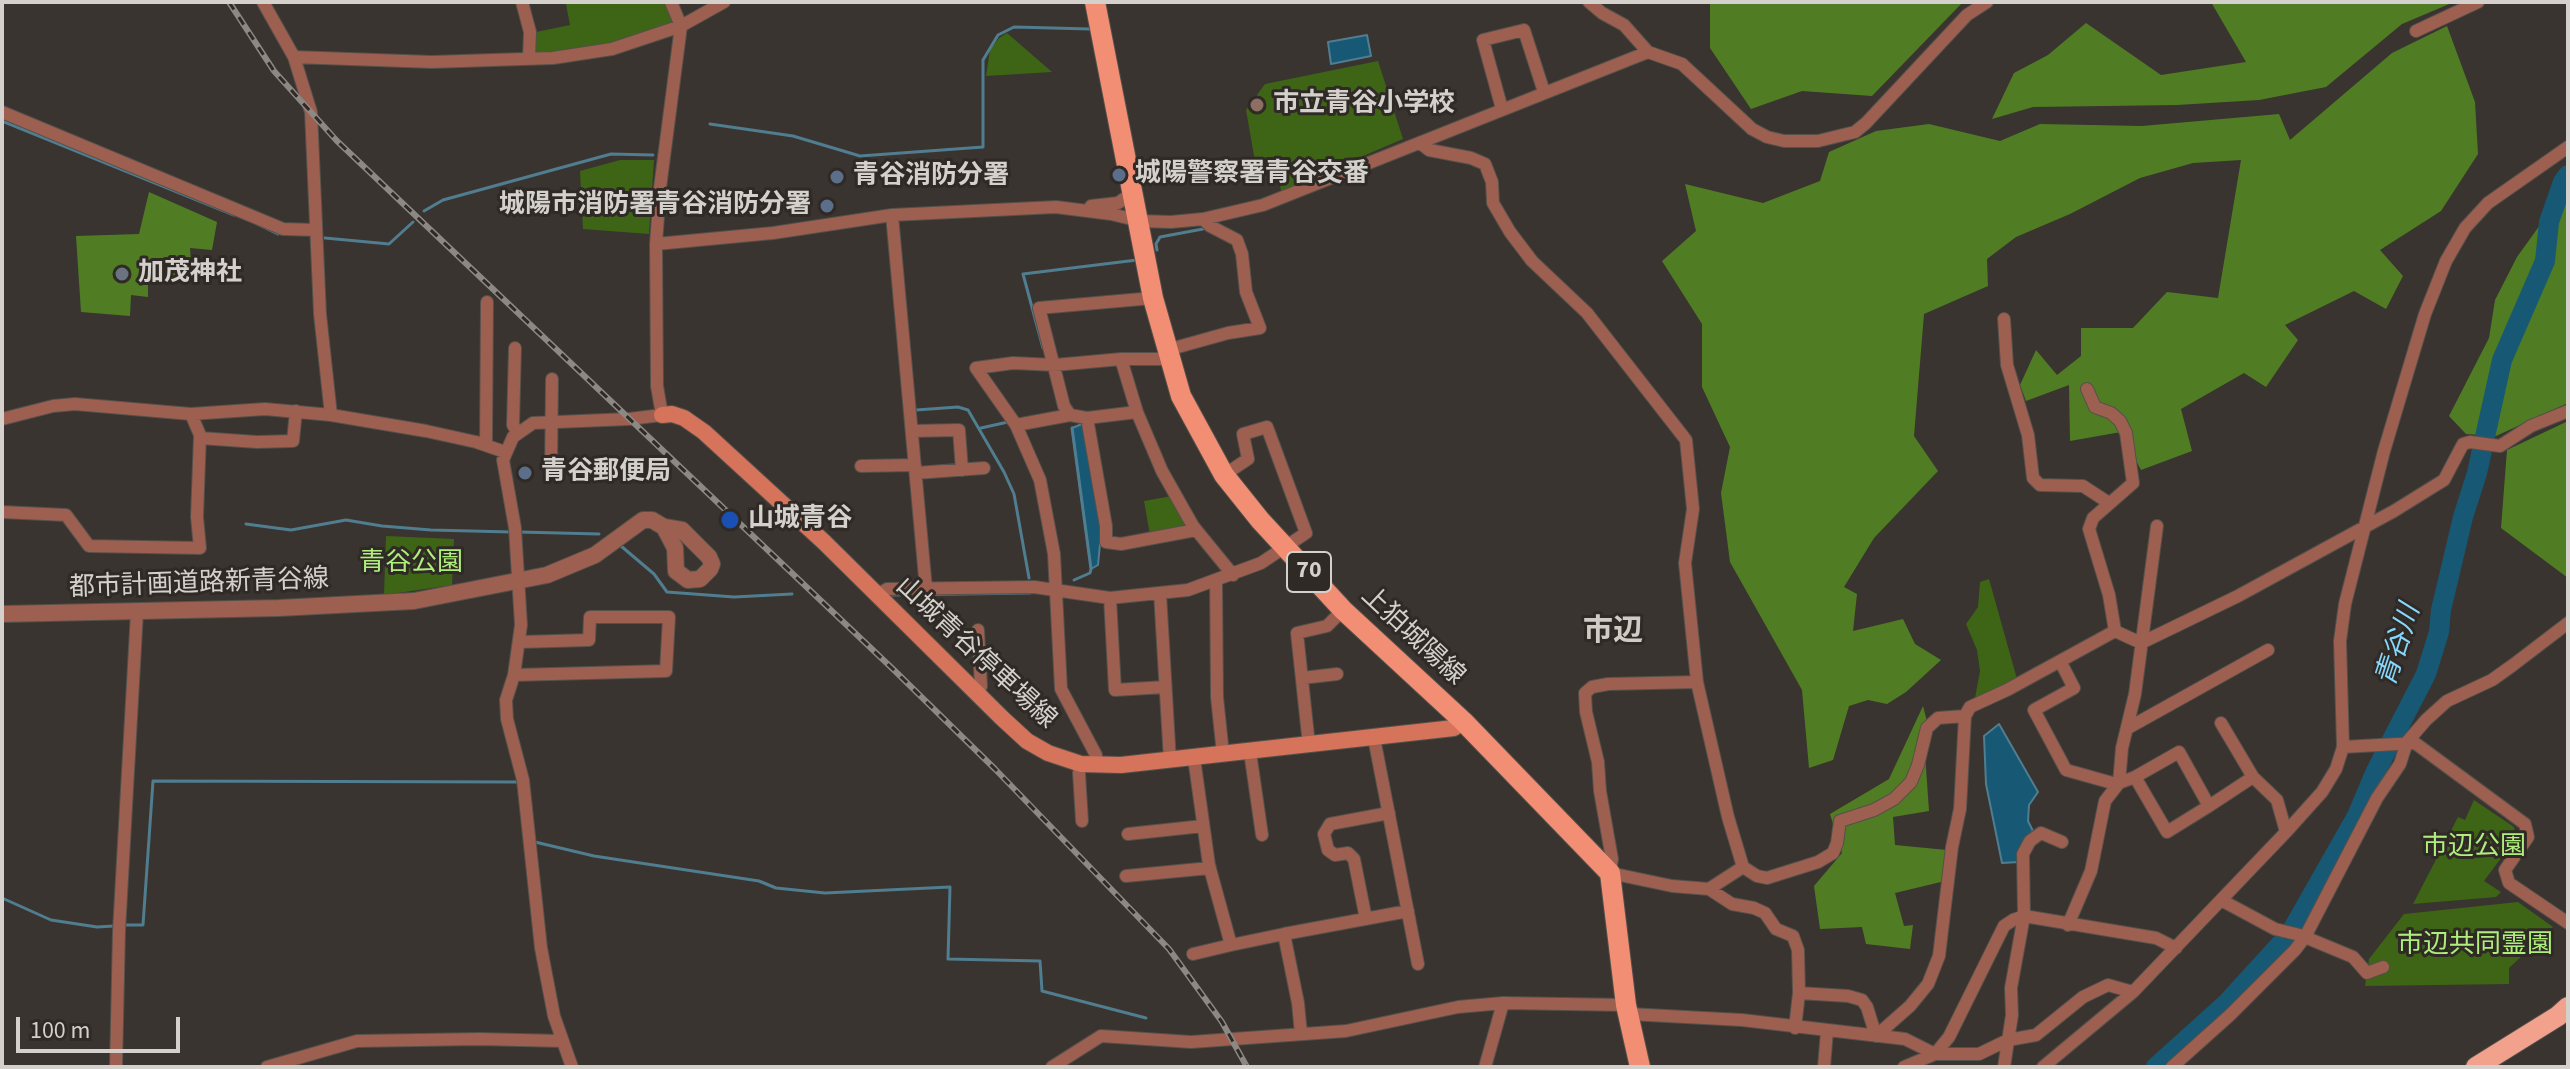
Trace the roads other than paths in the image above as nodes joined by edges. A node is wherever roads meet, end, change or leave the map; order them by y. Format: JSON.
{"nodes":[{"id":1,"x":263,"y":2,"type":"edge"},
{"id":2,"x":522,"y":2,"type":"edge"},
{"id":3,"x":671,"y":2,"type":"edge"},
{"id":4,"x":1095,"y":2,"type":"edge"},
{"id":5,"x":1589,"y":2,"type":"edge"},
{"id":6,"x":1987,"y":2,"type":"edge"},
{"id":7,"x":2478,"y":2,"type":"edge"},
{"id":8,"x":722,"y":3,"type":"edge"},
{"id":9,"x":681,"y":26,"type":"junction"},
{"id":10,"x":2416,"y":31,"type":"dead end"},
{"id":11,"x":1648,"y":52,"type":"junction"},
{"id":12,"x":294,"y":57,"type":"junction"},
{"id":13,"x":529,"y":58,"type":"junction"},
{"id":14,"x":1544,"y":92,"type":"junction"},
{"id":15,"x":1502,"y":109,"type":"junction"},
{"id":16,"x":2,"y":112,"type":"edge"},
{"id":17,"x":1420,"y":143,"type":"junction"},
{"id":18,"x":2568,"y":147,"type":"edge"},
{"id":19,"x":1134,"y":192,"type":"junction"},
{"id":20,"x":1076,"y":208,"type":"junction"},
{"id":21,"x":892,"y":215,"type":"junction"},
{"id":22,"x":1203,"y":219,"type":"junction"},
{"id":23,"x":1140,"y":221,"type":"junction"},
{"id":24,"x":316,"y":230,"type":"junction"},
{"id":25,"x":656,"y":244,"type":"junction"},
{"id":26,"x":1153,"y":298,"type":"junction"},
{"id":27,"x":487,"y":302,"type":"dead end"},
{"id":28,"x":2004,"y":319,"type":"dead end"},
{"id":29,"x":515,"y":348,"type":"dead end"},
{"id":30,"x":1168,"y":355,"type":"junction"},
{"id":31,"x":1121,"y":359,"type":"junction"},
{"id":32,"x":1055,"y":365,"type":"junction"},
{"id":33,"x":976,"y":368,"type":"junction"},
{"id":34,"x":960,"y":370,"type":"dead end"},
{"id":35,"x":552,"y":379,"type":"dead end"},
{"id":36,"x":2087,"y":389,"type":"dead end"},
{"id":37,"x":296,"y":411,"type":"junction"},
{"id":38,"x":2568,"y":411,"type":"edge"},
{"id":39,"x":1137,"y":412,"type":"junction"},
{"id":40,"x":191,"y":414,"type":"junction"},
{"id":41,"x":331,"y":415,"type":"junction"},
{"id":42,"x":662,"y":415,"type":"junction"},
{"id":43,"x":1070,"y":415,"type":"junction"},
{"id":44,"x":1087,"y":418,"type":"junction"},
{"id":45,"x":2,"y":419,"type":"edge"},
{"id":46,"x":551,"y":422,"type":"junction"},
{"id":47,"x":1016,"y":425,"type":"junction"},
{"id":48,"x":912,"y":431,"type":"junction"},
{"id":49,"x":517,"y":432,"type":"junction"},
{"id":50,"x":200,"y":438,"type":"junction"},
{"id":51,"x":486,"y":445,"type":"junction"},
{"id":52,"x":505,"y":452,"type":"junction"},
{"id":53,"x":861,"y":466,"type":"dead end"},
{"id":54,"x":984,"y":468,"type":"dead end"},
{"id":55,"x":916,"y":469,"type":"junction"},
{"id":56,"x":551,"y":470,"type":"dead end"},
{"id":57,"x":962,"y":470,"type":"junction"},
{"id":58,"x":1224,"y":475,"type":"junction"},
{"id":59,"x":2109,"y":503,"type":"junction"},
{"id":60,"x":2,"y":512,"type":"edge"},
{"id":61,"x":2157,"y":526,"type":"dead end"},
{"id":62,"x":2364,"y":526,"type":"junction"},
{"id":63,"x":664,"y":527,"type":"dead end"},
{"id":64,"x":1196,"y":530,"type":"junction"},
{"id":65,"x":1286,"y":547,"type":"junction"},
{"id":66,"x":1233,"y":575,"type":"junction"},
{"id":67,"x":1216,"y":580,"type":"junction"},
{"id":68,"x":518,"y":582,"type":"junction"},
{"id":69,"x":926,"y":589,"type":"junction"},
{"id":70,"x":1056,"y":590,"type":"junction"},
{"id":71,"x":1160,"y":593,"type":"junction"},
{"id":72,"x":876,"y":596,"type":"junction"},
{"id":73,"x":1110,"y":598,"type":"junction"},
{"id":74,"x":1343,"y":610,"type":"junction"},
{"id":75,"x":137,"y":612,"type":"junction"},
{"id":76,"x":2,"y":614,"type":"edge"},
{"id":77,"x":2568,"y":623,"type":"edge"},
{"id":78,"x":978,"y":630,"type":"dead end"},
{"id":79,"x":2115,"y":631,"type":"junction"},
{"id":80,"x":520,"y":642,"type":"junction"},
{"id":81,"x":2141,"y":643,"type":"junction"},
{"id":82,"x":2268,"y":650,"type":"dead end"},
{"id":83,"x":2060,"y":661,"type":"junction"},
{"id":84,"x":1337,"y":674,"type":"dead end"},
{"id":85,"x":514,"y":675,"type":"junction"},
{"id":86,"x":1302,"y":678,"type":"junction"},
{"id":87,"x":1697,"y":682,"type":"junction"},
{"id":88,"x":1165,"y":687,"type":"junction"},
{"id":89,"x":978,"y":694,"type":"junction"},
{"id":90,"x":1965,"y":716,"type":"junction"},
{"id":91,"x":1463,"y":721,"type":"junction"},
{"id":92,"x":2221,"y":723,"type":"dead end"},
{"id":93,"x":2128,"y":728,"type":"junction"},
{"id":94,"x":1374,"y":738,"type":"junction"},
{"id":95,"x":2403,"y":743,"type":"junction"},
{"id":96,"x":1309,"y":745,"type":"junction"},
{"id":97,"x":2343,"y":747,"type":"junction"},
{"id":98,"x":1250,"y":752,"type":"junction"},
{"id":99,"x":1223,"y":754,"type":"junction"},
{"id":100,"x":1194,"y":758,"type":"junction"},
{"id":101,"x":1170,"y":761,"type":"junction"},
{"id":102,"x":1089,"y":765,"type":"junction"},
{"id":103,"x":2135,"y":777,"type":"junction"},
{"id":104,"x":2253,"y":777,"type":"junction"},
{"id":105,"x":2117,"y":784,"type":"junction"},
{"id":106,"x":2209,"y":806,"type":"junction"},
{"id":107,"x":1389,"y":813,"type":"junction"},
{"id":108,"x":1082,"y":821,"type":"dead end"},
{"id":109,"x":1203,"y":826,"type":"junction"},
{"id":110,"x":2286,"y":832,"type":"junction"},
{"id":111,"x":1128,"y":834,"type":"dead end"},
{"id":112,"x":1262,"y":835,"type":"dead end"},
{"id":113,"x":2062,"y":842,"type":"dead end"},
{"id":114,"x":1743,"y":867,"type":"junction"},
{"id":115,"x":1210,"y":868,"type":"junction"},
{"id":116,"x":1610,"y":873,"type":"junction"},
{"id":117,"x":1126,"y":876,"type":"dead end"},
{"id":118,"x":1709,"y":889,"type":"junction"},
{"id":119,"x":2221,"y":900,"type":"junction"},
{"id":120,"x":1408,"y":911,"type":"junction"},
{"id":121,"x":2024,"y":916,"type":"junction"},
{"id":122,"x":1366,"y":919,"type":"junction"},
{"id":123,"x":2568,"y":923,"type":"edge"},
{"id":124,"x":2068,"y":925,"type":"junction"},
{"id":125,"x":1284,"y":934,"type":"junction"},
{"id":126,"x":2302,"y":936,"type":"junction"},
{"id":127,"x":1231,"y":945,"type":"junction"},
{"id":128,"x":2176,"y":948,"type":"junction"},
{"id":129,"x":1193,"y":954,"type":"dead end"},
{"id":130,"x":1418,"y":964,"type":"dead end"},
{"id":131,"x":2383,"y":967,"type":"dead end"},
{"id":132,"x":2133,"y":992,"type":"junction"},
{"id":133,"x":1799,"y":993,"type":"junction"},
{"id":134,"x":1503,"y":1003,"type":"junction"},
{"id":135,"x":2568,"y":1007,"type":"edge"},
{"id":136,"x":1627,"y":1009,"type":"junction"},
{"id":137,"x":1795,"y":1028,"type":"junction"},
{"id":138,"x":1827,"y":1031,"type":"junction"},
{"id":139,"x":1301,"y":1034,"type":"junction"},
{"id":140,"x":1876,"y":1036,"type":"junction"},
{"id":141,"x":2008,"y":1040,"type":"junction"},
{"id":142,"x":562,"y":1041,"type":"junction"},
{"id":143,"x":1935,"y":1054,"type":"junction"},
{"id":144,"x":116,"y":1067,"type":"edge"},
{"id":145,"x":267,"y":1067,"type":"edge"},
{"id":146,"x":572,"y":1067,"type":"edge"},
{"id":147,"x":1052,"y":1067,"type":"edge"},
{"id":148,"x":1485,"y":1067,"type":"edge"},
{"id":149,"x":1640,"y":1067,"type":"edge"},
{"id":150,"x":1824,"y":1067,"type":"edge"},
{"id":151,"x":1904,"y":1067,"type":"edge"},
{"id":152,"x":2004,"y":1067,"type":"edge"},
{"id":153,"x":2043,"y":1067,"type":"edge"},
{"id":154,"x":2172,"y":1067,"type":"edge"},
{"id":155,"x":2476,"y":1067,"type":"edge"}],
"edges":[{"from":1,"to":12,"type":"street"},
{"from":2,"to":13,"type":"street"},
{"from":3,"to":9,"type":"street"},
{"from":4,"to":19,"type":"main road","name":"上狛城陽線","number":"70"},
{"from":5,"to":11,"type":"street"},
{"from":6,"to":11,"type":"street"},
{"from":7,"to":10,"type":"street"},
{"from":8,"to":9,"type":"street"},
{"from":9,"to":13,"type":"street"},
{"from":9,"to":25,"type":"street"},
{"from":11,"to":14,"type":"street"},
{"from":12,"to":13,"type":"street"},
{"from":12,"to":24,"type":"street"},
{"from":14,"to":15,"type":"street"},
{"from":14,"to":15,"type":"street"},
{"from":15,"to":17,"type":"street"},
{"from":16,"to":24,"type":"street"},
{"from":17,"to":22,"type":"street"},
{"from":17,"to":87,"type":"street"},
{"from":18,"to":62,"type":"street"},
{"from":19,"to":20,"type":"street"},
{"from":19,"to":23,"type":"main road","name":"上狛城陽線","number":"70"},
{"from":20,"to":21,"type":"street"},
{"from":20,"to":23,"type":"street"},
{"from":21,"to":25,"type":"street"},
{"from":21,"to":48,"type":"street"},
{"from":22,"to":23,"type":"street"},
{"from":22,"to":30,"type":"street"},
{"from":23,"to":26,"type":"main road","name":"上狛城陽線","number":"70"},
{"from":24,"to":41,"type":"street"},
{"from":25,"to":42,"type":"street"},
{"from":26,"to":30,"type":"main road","name":"上狛城陽線","number":"70"},
{"from":26,"to":32,"type":"street"},
{"from":27,"to":51,"type":"street"},
{"from":28,"to":59,"type":"street"},
{"from":29,"to":49,"type":"street"},
{"from":30,"to":31,"type":"street"},
{"from":30,"to":58,"type":"main road","name":"上狛城陽線","number":"70"},
{"from":31,"to":32,"type":"street"},
{"from":31,"to":39,"type":"street"},
{"from":32,"to":33,"type":"street"},
{"from":32,"to":43,"type":"street"},
{"from":33,"to":34,"type":"street"},
{"from":33,"to":47,"type":"street"},
{"from":35,"to":46,"type":"street"},
{"from":36,"to":59,"type":"street"},
{"from":37,"to":40,"type":"street"},
{"from":37,"to":41,"type":"street"},
{"from":37,"to":50,"type":"street"},
{"from":38,"to":62,"type":"street"},
{"from":39,"to":44,"type":"street"},
{"from":39,"to":64,"type":"street"},
{"from":40,"to":45,"type":"street"},
{"from":40,"to":50,"type":"street"},
{"from":41,"to":51,"type":"street"},
{"from":42,"to":46,"type":"street"},
{"from":42,"to":72,"type":"main road","name":"山城青谷停車場線"},
{"from":43,"to":44,"type":"street"},
{"from":43,"to":47,"type":"street"},
{"from":44,"to":64,"type":"street"},
{"from":46,"to":49,"type":"street"},
{"from":46,"to":56,"type":"street"},
{"from":47,"to":70,"type":"street"},
{"from":48,"to":55,"type":"street"},
{"from":48,"to":57,"type":"street"},
{"from":49,"to":52,"type":"street"},
{"from":50,"to":60,"type":"street"},
{"from":51,"to":52,"type":"street"},
{"from":52,"to":68,"type":"street"},
{"from":53,"to":55,"type":"street"},
{"from":54,"to":57,"type":"street"},
{"from":55,"to":57,"type":"street"},
{"from":55,"to":69,"type":"street"},
{"from":58,"to":65,"type":"main road","name":"上狛城陽線","number":"70"},
{"from":58,"to":65,"type":"street"},
{"from":59,"to":79,"type":"street"},
{"from":61,"to":81,"type":"street"},
{"from":62,"to":81,"type":"street"},
{"from":62,"to":97,"type":"street"},
{"from":63,"to":68,"type":"street","name":"都市計画道路新青谷線"},
{"from":64,"to":66,"type":"street"},
{"from":65,"to":66,"type":"street"},
{"from":65,"to":74,"type":"main road","name":"上狛城陽線","number":"70"},
{"from":66,"to":67,"type":"street"},
{"from":67,"to":71,"type":"street"},
{"from":67,"to":99,"type":"street"},
{"from":68,"to":75,"type":"street","name":"都市計画道路新青谷線"},
{"from":68,"to":80,"type":"street"},
{"from":69,"to":70,"type":"street"},
{"from":69,"to":72,"type":"street"},
{"from":70,"to":73,"type":"street"},
{"from":70,"to":102,"type":"street"},
{"from":71,"to":73,"type":"street"},
{"from":71,"to":88,"type":"street"},
{"from":72,"to":89,"type":"main road","name":"山城青谷停車場線"},
{"from":73,"to":88,"type":"street"},
{"from":74,"to":86,"type":"street"},
{"from":74,"to":91,"type":"main road","name":"上狛城陽線","number":"70"},
{"from":75,"to":76,"type":"street","name":"都市計画道路新青谷線"},
{"from":75,"to":144,"type":"street"},
{"from":77,"to":95,"type":"street"},
{"from":78,"to":89,"type":"street"},
{"from":79,"to":81,"type":"street"},
{"from":79,"to":83,"type":"street"},
{"from":80,"to":85,"type":"street"},
{"from":80,"to":85,"type":"street"},
{"from":81,"to":93,"type":"street"},
{"from":82,"to":93,"type":"street"},
{"from":83,"to":90,"type":"street"},
{"from":83,"to":105,"type":"street"},
{"from":84,"to":86,"type":"street"},
{"from":85,"to":142,"type":"street"},
{"from":86,"to":96,"type":"street"},
{"from":87,"to":114,"type":"street"},
{"from":87,"to":116,"type":"street"},
{"from":88,"to":101,"type":"street"},
{"from":89,"to":102,"type":"main road","name":"山城青谷停車場線"},
{"from":90,"to":114,"type":"street"},
{"from":90,"to":140,"type":"street"},
{"from":91,"to":94,"type":"main road","name":"山城青谷停車場線"},
{"from":91,"to":116,"type":"main road","name":"上狛城陽線","number":"70"},
{"from":92,"to":104,"type":"street"},
{"from":93,"to":105,"type":"street"},
{"from":94,"to":96,"type":"main road","name":"山城青谷停車場線"},
{"from":94,"to":107,"type":"street"},
{"from":95,"to":97,"type":"street"},
{"from":95,"to":123,"type":"street"},
{"from":95,"to":126,"type":"street"},
{"from":96,"to":98,"type":"main road","name":"山城青谷停車場線"},
{"from":97,"to":110,"type":"street"},
{"from":98,"to":99,"type":"main road","name":"山城青谷停車場線"},
{"from":98,"to":112,"type":"street"},
{"from":99,"to":100,"type":"main road","name":"山城青谷停車場線"},
{"from":100,"to":101,"type":"main road","name":"山城青谷停車場線"},
{"from":100,"to":109,"type":"street"},
{"from":101,"to":102,"type":"main road","name":"山城青谷停車場線"},
{"from":102,"to":108,"type":"street"},
{"from":103,"to":105,"type":"street"},
{"from":103,"to":106,"type":"street"},
{"from":103,"to":106,"type":"street"},
{"from":104,"to":106,"type":"street"},
{"from":104,"to":110,"type":"street"},
{"from":105,"to":124,"type":"street"},
{"from":107,"to":120,"type":"street"},
{"from":107,"to":122,"type":"street"},
{"from":109,"to":111,"type":"street"},
{"from":109,"to":115,"type":"street"},
{"from":110,"to":119,"type":"street"},
{"from":113,"to":121,"type":"street"},
{"from":114,"to":118,"type":"street"},
{"from":115,"to":117,"type":"street"},
{"from":115,"to":127,"type":"street"},
{"from":116,"to":118,"type":"street"},
{"from":116,"to":136,"type":"main road"},
{"from":118,"to":133,"type":"street"},
{"from":119,"to":126,"type":"street"},
{"from":119,"to":128,"type":"street"},
{"from":120,"to":122,"type":"street"},
{"from":120,"to":130,"type":"street"},
{"from":121,"to":124,"type":"street"},
{"from":121,"to":141,"type":"street"},
{"from":121,"to":143,"type":"street"},
{"from":122,"to":125,"type":"street"},
{"from":124,"to":128,"type":"street"},
{"from":125,"to":127,"type":"street"},
{"from":125,"to":139,"type":"street"},
{"from":126,"to":131,"type":"street"},
{"from":126,"to":154,"type":"street"},
{"from":127,"to":129,"type":"street"},
{"from":128,"to":132,"type":"street"},
{"from":132,"to":141,"type":"street"},
{"from":132,"to":153,"type":"street"},
{"from":133,"to":137,"type":"street"},
{"from":133,"to":140,"type":"street"},
{"from":134,"to":136,"type":"street"},
{"from":134,"to":139,"type":"street"},
{"from":134,"to":148,"type":"street"},
{"from":135,"to":155,"type":"highway"},
{"from":136,"to":137,"type":"street"},
{"from":136,"to":149,"type":"main road"},
{"from":137,"to":138,"type":"street"},
{"from":138,"to":140,"type":"street"},
{"from":138,"to":150,"type":"street"},
{"from":139,"to":147,"type":"street"},
{"from":140,"to":143,"type":"street"},
{"from":141,"to":143,"type":"street"},
{"from":141,"to":152,"type":"street"},
{"from":142,"to":145,"type":"street"},
{"from":142,"to":146,"type":"street"},
{"from":143,"to":151,"type":"street"}]}
